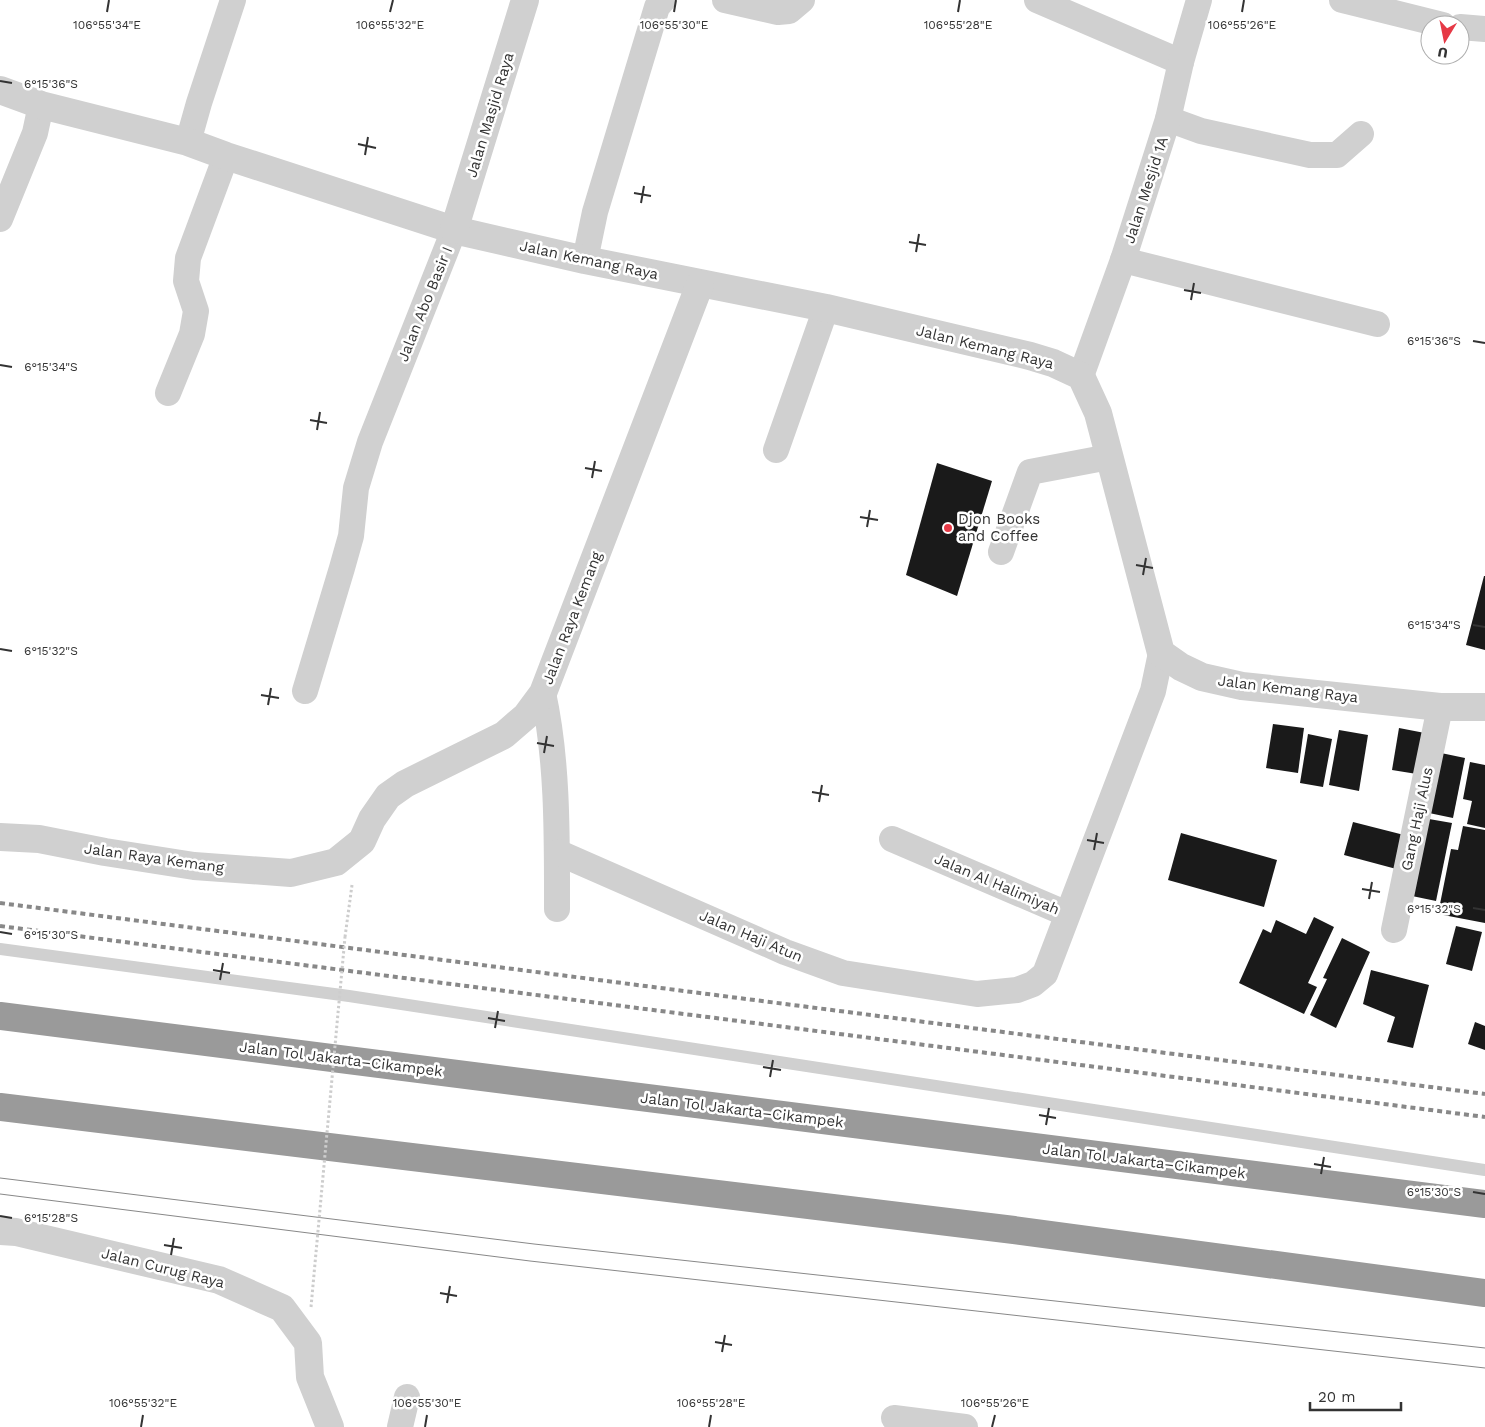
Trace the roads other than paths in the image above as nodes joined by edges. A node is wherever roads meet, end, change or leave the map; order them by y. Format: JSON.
{"nodes":[{"id":1,"x":234,"y":0,"type":"edge"},
{"id":2,"x":525,"y":0,"type":"edge"},
{"id":3,"x":663,"y":0,"type":"edge"},
{"id":4,"x":725,"y":0,"type":"edge"},
{"id":5,"x":802,"y":0,"type":"edge"},
{"id":6,"x":1037,"y":0,"type":"edge"},
{"id":7,"x":1199,"y":0,"type":"edge"},
{"id":8,"x":1342,"y":0,"type":"edge"},
{"id":9,"x":1420,"y":19,"type":"edge"},
{"id":10,"x":1470,"y":27,"type":"edge"},
{"id":11,"x":1485,"y":29,"type":"edge"},
{"id":12,"x":1181,"y":62,"type":"junction"},
{"id":13,"x":0,"y":90,"type":"edge"},
{"id":14,"x":41,"y":105,"type":"junction"},
{"id":15,"x":1168,"y":119,"type":"junction"},
{"id":16,"x":1361,"y":134,"type":"dead end"},
{"id":17,"x":188,"y":142,"type":"junction"},
{"id":18,"x":226,"y":156,"type":"junction"},
{"id":19,"x":0,"y":219,"type":"edge"},
{"id":20,"x":454,"y":230,"type":"junction"},
{"id":21,"x":585,"y":260,"type":"junction"},
{"id":22,"x":1123,"y":260,"type":"junction"},
{"id":23,"x":700,"y":284,"type":"junction"},
{"id":24,"x":826,"y":308,"type":"junction"},
{"id":25,"x":1377,"y":324,"type":"dead end"},
{"id":26,"x":1081,"y":376,"type":"junction"},
{"id":27,"x":168,"y":393,"type":"dead end"},
{"id":28,"x":776,"y":450,"type":"dead end"},
{"id":29,"x":1109,"y":457,"type":"junction"},
{"id":30,"x":1001,"y":552,"type":"dead end"},
{"id":31,"x":1161,"y":652,"type":"junction"},
{"id":32,"x":305,"y":690,"type":"dead end"},
{"id":33,"x":544,"y":693,"type":"junction"},
{"id":34,"x":1440,"y":707,"type":"junction"},
{"id":35,"x":1485,"y":707,"type":"edge"},
{"id":36,"x":0,"y":837,"type":"edge"},
{"id":37,"x":892,"y":840,"type":"dead end"},
{"id":38,"x":557,"y":852,"type":"junction"},
{"id":39,"x":557,"y":908,"type":"dead end"},
{"id":40,"x":1067,"y":914,"type":"junction"},
{"id":41,"x":1394,"y":930,"type":"dead end"},
{"id":42,"x":0,"y":950,"type":"edge"},
{"id":43,"x":0,"y":1016,"type":"edge"},
{"id":44,"x":0,"y":1107,"type":"edge"},
{"id":45,"x":1485,"y":1170,"type":"edge"},
{"id":46,"x":1485,"y":1204,"type":"edge"},
{"id":47,"x":0,"y":1231,"type":"edge"},
{"id":48,"x":1485,"y":1293,"type":"edge"},
{"id":49,"x":407,"y":1397,"type":"dead end"},
{"id":50,"x":894,"y":1418,"type":"dead end"},
{"id":51,"x":330,"y":1427,"type":"edge"},
{"id":52,"x":400,"y":1427,"type":"edge"},
{"id":53,"x":965,"y":1427,"type":"edge"}],
"edges":[{"from":1,"to":17,"type":"street"},
{"from":2,"to":20,"type":"street","name":"Jalan Masjid Raya"},
{"from":3,"to":21,"type":"street"},
{"from":4,"to":5,"type":"street"},
{"from":6,"to":12,"type":"street"},
{"from":7,"to":12,"type":"street","name":"Jalan Mesjid 1A"},
{"from":8,"to":9,"type":"street"},
{"from":10,"to":11,"type":"street"},
{"from":12,"to":15,"type":"street","name":"Jalan Mesjid 1A"},
{"from":13,"to":14,"type":"street","name":"Jalan Abo Basir I"},
{"from":14,"to":17,"type":"street","name":"Jalan Abo Basir I"},
{"from":14,"to":19,"type":"street"},
{"from":15,"to":16,"type":"street"},
{"from":15,"to":22,"type":"street","name":"Jalan Mesjid 1A"},
{"from":17,"to":18,"type":"street","name":"Jalan Abo Basir I"},
{"from":18,"to":20,"type":"street","name":"Jalan Abo Basir I"},
{"from":18,"to":27,"type":"street"},
{"from":20,"to":21,"type":"street","name":"Jalan Kemang Raya"},
{"from":20,"to":32,"type":"street","name":"Jalan Abo Basir I"},
{"from":21,"to":23,"type":"street","name":"Jalan Kemang Raya"},
{"from":22,"to":25,"type":"street"},
{"from":22,"to":26,"type":"street","name":"Jalan Mesjid 1A"},
{"from":23,"to":24,"type":"street","name":"Jalan Kemang Raya"},
{"from":23,"to":33,"type":"street","name":"Jalan Raya Kemang"},
{"from":24,"to":26,"type":"street","name":"Jalan Kemang Raya"},
{"from":24,"to":28,"type":"street"},
{"from":26,"to":29,"type":"street"},
{"from":29,"to":30,"type":"street"},
{"from":29,"to":31,"type":"street"},
{"from":31,"to":34,"type":"street","name":"Jalan Kemang Raya"},
{"from":31,"to":40,"type":"street","name":"Jalan Al Halimiyah"},
{"from":33,"to":36,"type":"street","name":"Jalan Raya Kemang"},
{"from":33,"to":38,"type":"street"},
{"from":34,"to":35,"type":"street","name":"Jalan Kemang Raya"},
{"from":34,"to":41,"type":"street","name":"Gang Haji Alus"},
{"from":37,"to":40,"type":"street","name":"Jalan Al Halimiyah"},
{"from":38,"to":39,"type":"street"},
{"from":38,"to":40,"type":"street","name":"Jalan Haji Atun"},
{"from":42,"to":45,"type":"lane"},
{"from":43,"to":46,"type":"highway","name":"Jalan Tol Jakarta–Cikampek"},
{"from":44,"to":48,"type":"highway"},
{"from":47,"to":51,"type":"street","name":"Jalan Curug Raya"},
{"from":49,"to":52,"type":"street"},
{"from":50,"to":53,"type":"street"}]}
